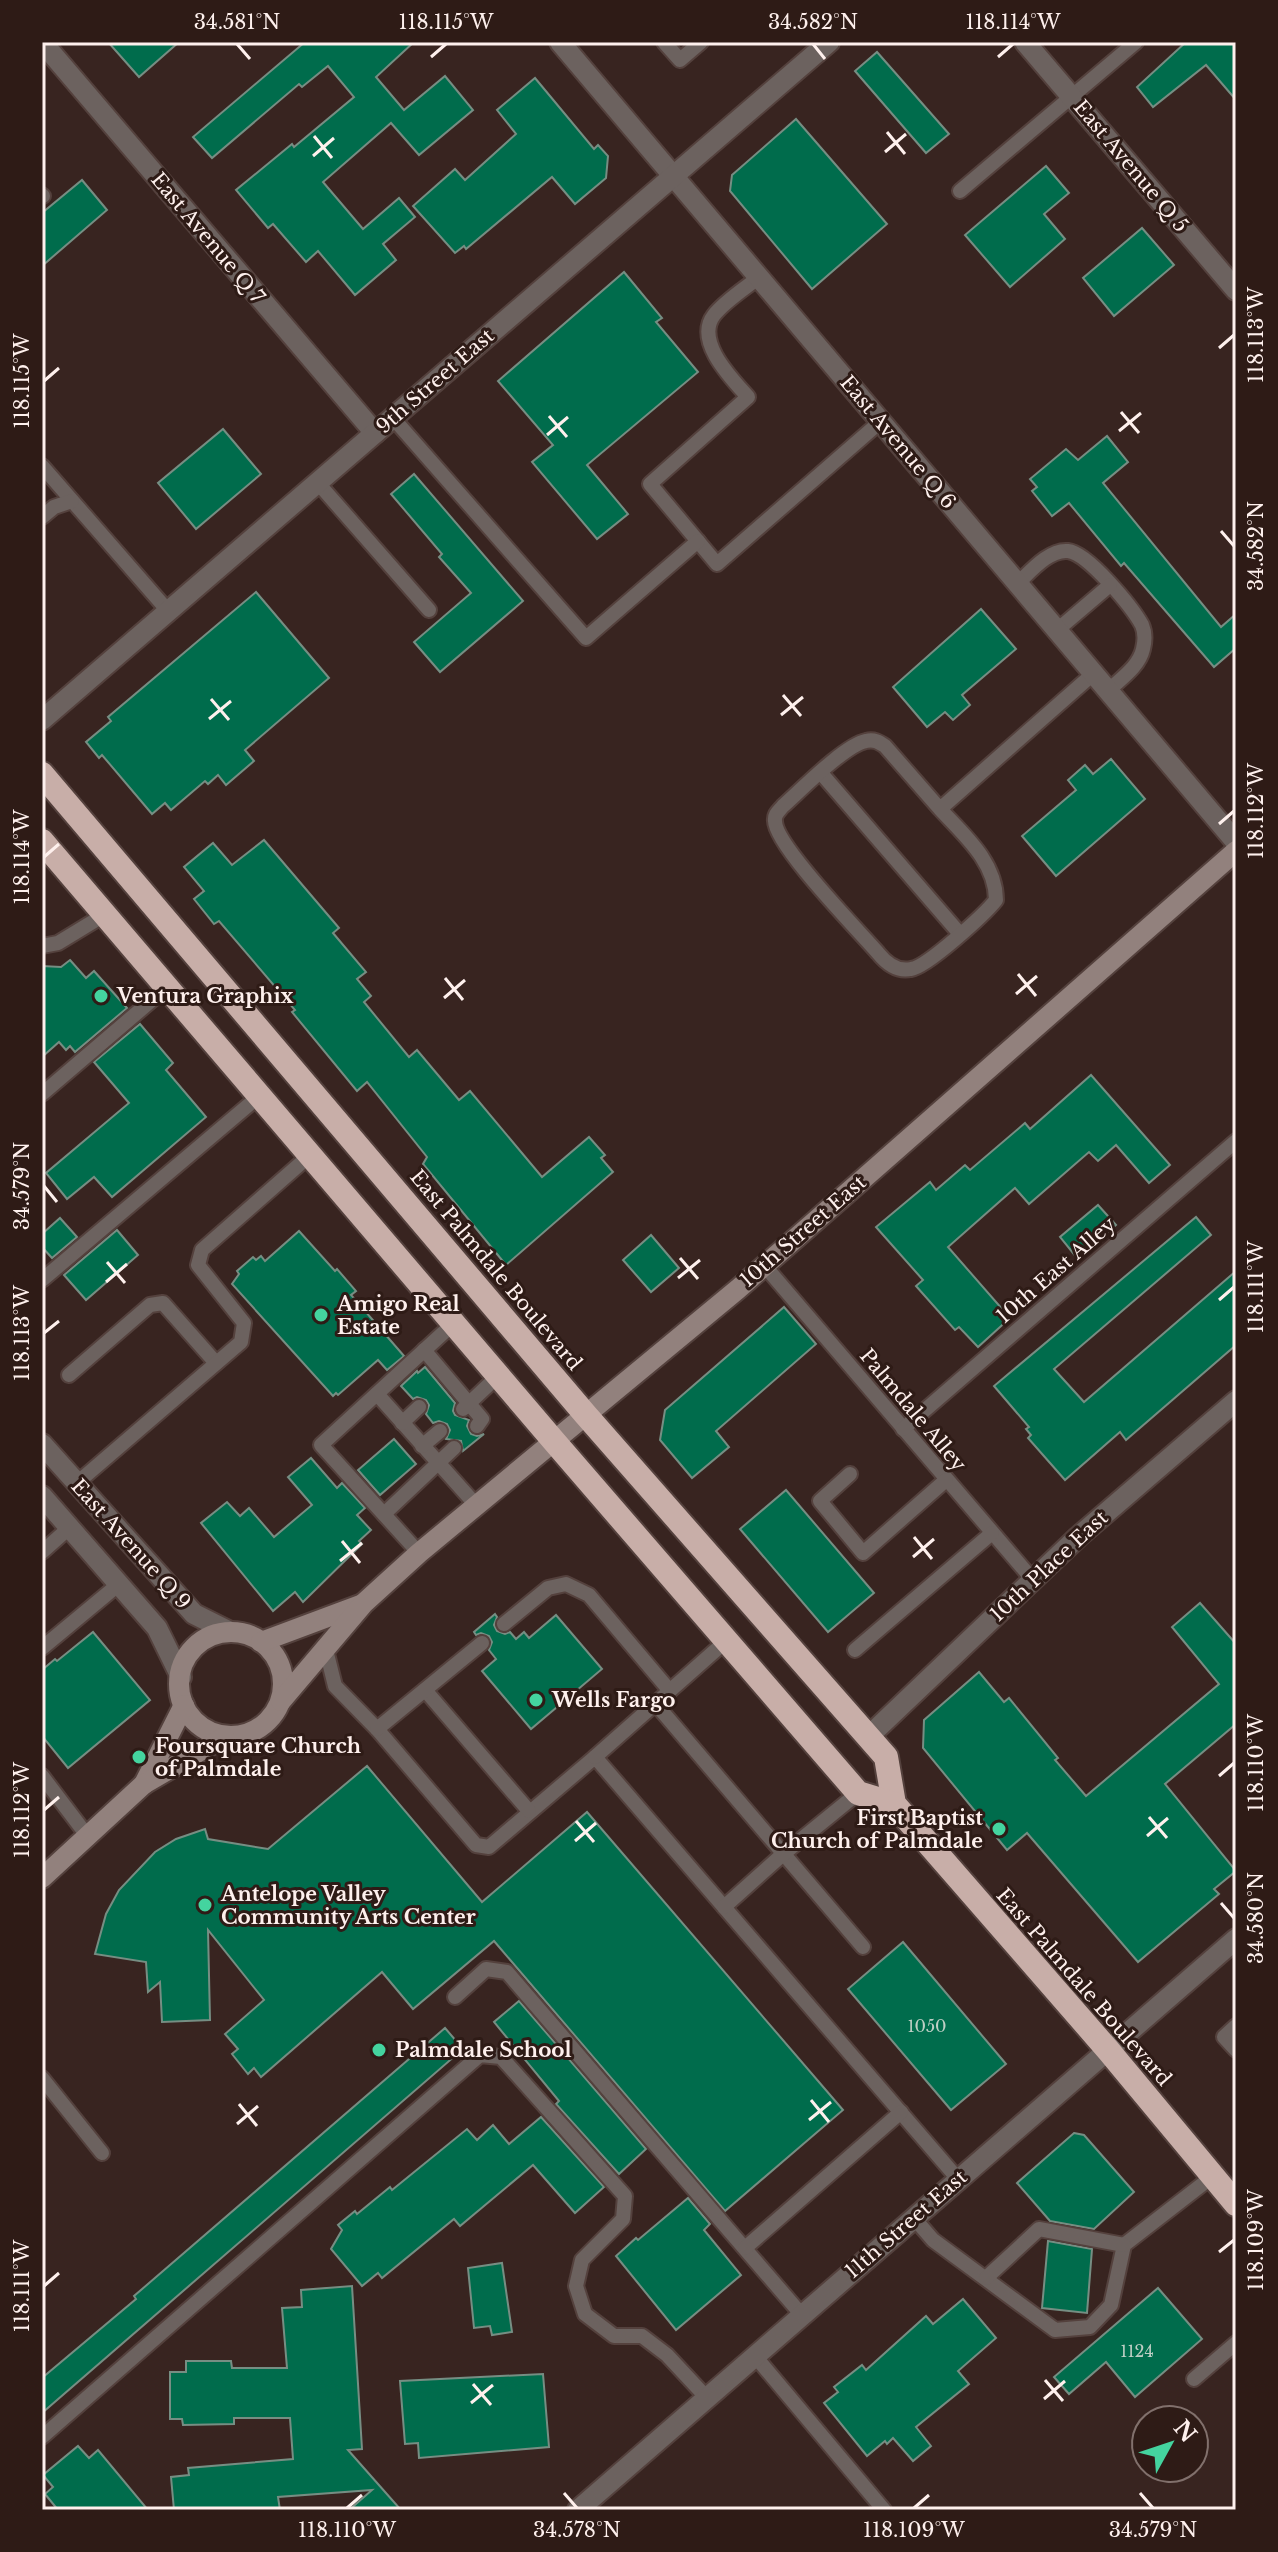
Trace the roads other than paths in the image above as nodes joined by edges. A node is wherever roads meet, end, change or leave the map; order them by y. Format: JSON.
{"nodes":[{"id":1,"x":42,"y":42,"type":"edge"},
{"id":2,"x":560,"y":42,"type":"edge"},
{"id":3,"x":664,"y":42,"type":"edge"},
{"id":4,"x":701,"y":42,"type":"edge"},
{"id":5,"x":829,"y":42,"type":"edge"},
{"id":6,"x":1025,"y":42,"type":"edge"},
{"id":7,"x":1136,"y":42,"type":"edge"},
{"id":8,"x":1072,"y":96,"type":"junction"},
{"id":9,"x":673,"y":176,"type":"junction"},
{"id":10,"x":960,"y":191,"type":"dead end"},
{"id":11,"x":758,"y":278,"type":"junction"},
{"id":12,"x":1236,"y":290,"type":"edge"},
{"id":13,"x":393,"y":418,"type":"junction"},
{"id":14,"x":880,"y":422,"type":"junction"},
{"id":15,"x":375,"y":433,"type":"junction"},
{"id":16,"x":42,"y":466,"type":"edge"},
{"id":17,"x":318,"y":483,"type":"junction"},
{"id":18,"x":72,"y":501,"type":"junction"},
{"id":19,"x":43,"y":514,"type":"edge"},
{"id":20,"x":698,"y":541,"type":"junction"},
{"id":21,"x":1017,"y":584,"type":"junction"},
{"id":22,"x":1110,"y":585,"type":"junction"},
{"id":23,"x":429,"y":610,"type":"dead end"},
{"id":24,"x":169,"y":612,"type":"junction"},
{"id":25,"x":1056,"y":631,"type":"junction"},
{"id":26,"x":1093,"y":674,"type":"junction"},
{"id":27,"x":1108,"y":691,"type":"junction"},
{"id":28,"x":42,"y":720,"type":"edge"},
{"id":29,"x":821,"y":773,"type":"junction"},
{"id":30,"x":42,"y":774,"type":"edge"},
{"id":31,"x":940,"y":809,"type":"junction"},
{"id":32,"x":42,"y":841,"type":"edge"},
{"id":33,"x":1236,"y":842,"type":"edge"},
{"id":34,"x":1236,"y":851,"type":"edge"},
{"id":35,"x":104,"y":915,"type":"junction"},
{"id":36,"x":960,"y":934,"type":"junction"},
{"id":37,"x":42,"y":946,"type":"edge"},
{"id":38,"x":166,"y":988,"type":"junction"},
{"id":39,"x":42,"y":1094,"type":"edge"},
{"id":40,"x":258,"y":1097,"type":"junction"},
{"id":41,"x":1236,"y":1141,"type":"edge"},
{"id":42,"x":309,"y":1156,"type":"junction"},
{"id":43,"x":764,"y":1265,"type":"junction"},
{"id":44,"x":42,"y":1280,"type":"edge"},
{"id":45,"x":454,"y":1323,"type":"junction"},
{"id":46,"x":424,"y":1350,"type":"junction"},
{"id":47,"x":216,"y":1363,"type":"junction"},
{"id":48,"x":69,"y":1375,"type":"dead end"},
{"id":49,"x":499,"y":1375,"type":"junction"},
{"id":50,"x":377,"y":1394,"type":"junction"},
{"id":51,"x":1236,"y":1401,"type":"edge"},
{"id":52,"x":466,"y":1406,"type":"junction"},
{"id":53,"x":419,"y":1407,"type":"dead end"},
{"id":54,"x":585,"y":1414,"type":"junction"},
{"id":55,"x":402,"y":1423,"type":"junction"},
{"id":56,"x":477,"y":1426,"type":"dead end"},
{"id":57,"x":903,"y":1429,"type":"junction"},
{"id":58,"x":440,"y":1431,"type":"dead end"},
{"id":59,"x":553,"y":1440,"type":"junction"},
{"id":60,"x":42,"y":1444,"type":"edge"},
{"id":61,"x":422,"y":1446,"type":"junction"},
{"id":62,"x":454,"y":1448,"type":"dead end"},
{"id":63,"x":437,"y":1465,"type":"junction"},
{"id":64,"x":850,"y":1474,"type":"dead end"},
{"id":65,"x":946,"y":1480,"type":"junction"},
{"id":66,"x":77,"y":1483,"type":"junction"},
{"id":67,"x":42,"y":1496,"type":"edge"},
{"id":68,"x":476,"y":1505,"type":"junction"},
{"id":69,"x":384,"y":1514,"type":"junction"},
{"id":70,"x":69,"y":1528,"type":"junction"},
{"id":71,"x":992,"y":1533,"type":"junction"},
{"id":72,"x":42,"y":1552,"type":"edge"},
{"id":73,"x":419,"y":1553,"type":"junction"},
{"id":74,"x":1033,"y":1580,"type":"junction"},
{"id":75,"x":119,"y":1584,"type":"junction"},
{"id":76,"x":364,"y":1603,"type":"junction"},
{"id":77,"x":504,"y":1624,"type":"dead end"},
{"id":78,"x":230,"y":1632,"type":"junction"},
{"id":79,"x":726,"y":1641,"type":"junction"},
{"id":80,"x":261,"y":1642,"type":"junction"},
{"id":81,"x":482,"y":1643,"type":"dead end"},
{"id":82,"x":42,"y":1648,"type":"edge"},
{"id":83,"x":326,"y":1650,"type":"junction"},
{"id":84,"x":855,"y":1650,"type":"dead end"},
{"id":85,"x":181,"y":1677,"type":"junction"},
{"id":86,"x":425,"y":1690,"type":"junction"},
{"id":87,"x":670,"y":1691,"type":"junction"},
{"id":88,"x":281,"y":1701,"type":"junction"},
{"id":89,"x":655,"y":1703,"type":"junction"},
{"id":90,"x":184,"y":1705,"type":"junction"},
{"id":91,"x":377,"y":1729,"type":"junction"},
{"id":92,"x":224,"y":1737,"type":"junction"},
{"id":93,"x":868,"y":1737,"type":"junction"},
{"id":94,"x":595,"y":1757,"type":"junction"},
{"id":95,"x":42,"y":1776,"type":"edge"},
{"id":96,"x":144,"y":1784,"type":"junction"},
{"id":97,"x":858,"y":1793,"type":"junction"},
{"id":98,"x":894,"y":1804,"type":"junction"},
{"id":99,"x":529,"y":1811,"type":"junction"},
{"id":100,"x":89,"y":1838,"type":"junction"},
{"id":101,"x":782,"y":1855,"type":"junction"},
{"id":102,"x":42,"y":1878,"type":"edge"},
{"id":103,"x":724,"y":1907,"type":"junction"},
{"id":104,"x":1236,"y":1940,"type":"edge"},
{"id":105,"x":863,"y":1947,"type":"dead end"},
{"id":106,"x":455,"y":1997,"type":"dead end"},
{"id":107,"x":1236,"y":2026,"type":"edge"},
{"id":108,"x":1108,"y":2050,"type":"junction"},
{"id":109,"x":1236,"y":2050,"type":"edge"},
{"id":110,"x":42,"y":2078,"type":"edge"},
{"id":111,"x":901,"y":2112,"type":"junction"},
{"id":112,"x":102,"y":2153,"type":"dead end"},
{"id":113,"x":1213,"y":2176,"type":"junction"},
{"id":114,"x":958,"y":2179,"type":"junction"},
{"id":115,"x":1236,"y":2204,"type":"edge"},
{"id":116,"x":914,"y":2218,"type":"junction"},
{"id":117,"x":1124,"y":2245,"type":"junction"},
{"id":118,"x":745,"y":2248,"type":"junction"},
{"id":119,"x":986,"y":2278,"type":"junction"},
{"id":120,"x":801,"y":2314,"type":"junction"},
{"id":121,"x":1236,"y":2343,"type":"edge"},
{"id":122,"x":755,"y":2356,"type":"junction"},
{"id":123,"x":1194,"y":2379,"type":"dead end"},
{"id":124,"x":707,"y":2398,"type":"junction"},
{"id":125,"x":42,"y":2437,"type":"edge"},
{"id":126,"x":578,"y":2510,"type":"edge"},
{"id":127,"x":884,"y":2510,"type":"edge"}],
"edges":[{"from":1,"to":15,"type":"street","name":"East Avenue Q 7"},
{"from":2,"to":9,"type":"street","name":"East Avenue Q 6"},
{"from":3,"to":4,"type":"lane"},
{"from":5,"to":9,"type":"street","name":"9th Street East"},
{"from":6,"to":8,"type":"street","name":"East Avenue Q 5"},
{"from":7,"to":8,"type":"lane"},
{"from":8,"to":10,"type":"lane"},
{"from":8,"to":12,"type":"street","name":"East Avenue Q 5"},
{"from":9,"to":11,"type":"street","name":"East Avenue Q 6"},
{"from":9,"to":13,"type":"street","name":"9th Street East"},
{"from":11,"to":14,"type":"street","name":"East Avenue Q 6"},
{"from":11,"to":20,"type":"lane"},
{"from":13,"to":15,"type":"street","name":"9th Street East"},
{"from":13,"to":20,"type":"lane"},
{"from":14,"to":20,"type":"lane"},
{"from":14,"to":21,"type":"street","name":"East Avenue Q 6"},
{"from":15,"to":17,"type":"street","name":"9th Street East"},
{"from":16,"to":18,"type":"lane"},
{"from":17,"to":23,"type":"lane"},
{"from":17,"to":24,"type":"street","name":"9th Street East"},
{"from":18,"to":19,"type":"lane"},
{"from":18,"to":24,"type":"lane"},
{"from":21,"to":22,"type":"lane"},
{"from":21,"to":25,"type":"street","name":"East Avenue Q 6"},
{"from":22,"to":25,"type":"lane"},
{"from":22,"to":27,"type":"lane"},
{"from":24,"to":28,"type":"street","name":"9th Street East"},
{"from":25,"to":26,"type":"street","name":"East Avenue Q 6"},
{"from":26,"to":27,"type":"street","name":"East Avenue Q 6"},
{"from":26,"to":31,"type":"lane"},
{"from":27,"to":33,"type":"street","name":"East Avenue Q 6"},
{"from":29,"to":31,"type":"lane"},
{"from":29,"to":36,"type":"lane"},
{"from":29,"to":36,"type":"lane"},
{"from":30,"to":54,"type":"highway","name":"East Palmdale Boulevard"},
{"from":31,"to":36,"type":"lane"},
{"from":32,"to":35,"type":"highway"},
{"from":34,"to":43,"type":"main road","name":"10th Street East"},
{"from":35,"to":37,"type":"lane"},
{"from":35,"to":38,"type":"highway"},
{"from":38,"to":39,"type":"lane"},
{"from":38,"to":40,"type":"highway"},
{"from":40,"to":42,"type":"highway"},
{"from":40,"to":44,"type":"lane"},
{"from":41,"to":57,"type":"lane","name":"10th East Alley"},
{"from":42,"to":45,"type":"highway"},
{"from":42,"to":47,"type":"lane"},
{"from":43,"to":54,"type":"main road","name":"10th Street East"},
{"from":43,"to":57,"type":"lane","name":"Palmdale Alley"},
{"from":45,"to":46,"type":"lane"},
{"from":45,"to":49,"type":"highway"},
{"from":46,"to":50,"type":"lane"},
{"from":46,"to":52,"type":"lane"},
{"from":47,"to":48,"type":"lane"},
{"from":47,"to":66,"type":"lane"},
{"from":49,"to":52,"type":"lane"},
{"from":49,"to":59,"type":"highway"},
{"from":50,"to":55,"type":"lane"},
{"from":50,"to":69,"type":"lane"},
{"from":51,"to":74,"type":"street","name":"10th Place East"},
{"from":52,"to":56,"type":"lane"},
{"from":53,"to":55,"type":"lane"},
{"from":54,"to":59,"type":"main road","name":"10th Street East"},
{"from":54,"to":93,"type":"highway","name":"East Palmdale Boulevard"},
{"from":55,"to":61,"type":"lane"},
{"from":57,"to":65,"type":"lane","name":"Palmdale Alley"},
{"from":58,"to":61,"type":"lane"},
{"from":59,"to":68,"type":"main road","name":"10th Street East"},
{"from":59,"to":79,"type":"highway"},
{"from":60,"to":66,"type":"street","name":"East Avenue Q 9"},
{"from":61,"to":63,"type":"lane"},
{"from":62,"to":63,"type":"lane"},
{"from":63,"to":68,"type":"lane"},
{"from":63,"to":69,"type":"lane"},
{"from":64,"to":65,"type":"lane"},
{"from":65,"to":71,"type":"lane","name":"Palmdale Alley"},
{"from":66,"to":78,"type":"street","name":"East Avenue Q 9"},
{"from":67,"to":70,"type":"street","name":"East Avenue Q 9"},
{"from":68,"to":73,"type":"main road","name":"10th Street East"},
{"from":69,"to":73,"type":"lane"},
{"from":70,"to":72,"type":"lane"},
{"from":70,"to":75,"type":"street","name":"East Avenue Q 9"},
{"from":71,"to":74,"type":"lane","name":"Palmdale Alley"},
{"from":71,"to":84,"type":"lane"},
{"from":73,"to":76,"type":"main road","name":"10th Street East"},
{"from":74,"to":93,"type":"street","name":"10th Place East"},
{"from":75,"to":82,"type":"lane"},
{"from":75,"to":85,"type":"street","name":"East Avenue Q 9"},
{"from":76,"to":80,"type":"main road","name":"10th Street East"},
{"from":76,"to":83,"type":"main road","name":"10th Street East"},
{"from":77,"to":87,"type":"lane"},
{"from":78,"to":80,"type":"main road"},
{"from":78,"to":85,"type":"main road"},
{"from":79,"to":87,"type":"lane"},
{"from":79,"to":97,"type":"highway"},
{"from":80,"to":88,"type":"main road"},
{"from":81,"to":86,"type":"lane"},
{"from":83,"to":88,"type":"main road","name":"10th Street East"},
{"from":83,"to":91,"type":"lane"},
{"from":85,"to":90,"type":"main road"},
{"from":86,"to":91,"type":"lane"},
{"from":86,"to":99,"type":"lane"},
{"from":87,"to":89,"type":"lane"},
{"from":88,"to":92,"type":"main road"},
{"from":89,"to":94,"type":"lane"},
{"from":89,"to":101,"type":"lane"},
{"from":90,"to":92,"type":"main road"},
{"from":90,"to":96,"type":"main road"},
{"from":91,"to":99,"type":"lane"},
{"from":92,"to":96,"type":"main road"},
{"from":93,"to":98,"type":"highway","name":"East Palmdale Boulevard"},
{"from":94,"to":99,"type":"lane"},
{"from":94,"to":103,"type":"lane"},
{"from":95,"to":100,"type":"lane"},
{"from":96,"to":100,"type":"main road"},
{"from":97,"to":98,"type":"highway"},
{"from":97,"to":101,"type":"lane"},
{"from":98,"to":108,"type":"highway","name":"East Palmdale Boulevard"},
{"from":100,"to":102,"type":"main road"},
{"from":101,"to":103,"type":"lane"},
{"from":101,"to":105,"type":"lane"},
{"from":103,"to":111,"type":"lane"},
{"from":104,"to":108,"type":"street","name":"11th Street East"},
{"from":106,"to":118,"type":"lane"},
{"from":107,"to":109,"type":"lane"},
{"from":108,"to":113,"type":"highway","name":"East Palmdale Boulevard"},
{"from":108,"to":114,"type":"street","name":"11th Street East"},
{"from":110,"to":112,"type":"lane"},
{"from":111,"to":114,"type":"lane"},
{"from":111,"to":118,"type":"lane"},
{"from":113,"to":115,"type":"highway","name":"East Palmdale Boulevard"},
{"from":113,"to":117,"type":"lane"},
{"from":114,"to":116,"type":"street","name":"11th Street East"},
{"from":116,"to":119,"type":"lane"},
{"from":116,"to":120,"type":"street","name":"11th Street East"},
{"from":117,"to":119,"type":"lane"},
{"from":117,"to":119,"type":"lane"},
{"from":118,"to":120,"type":"lane"},
{"from":120,"to":122,"type":"street","name":"11th Street East"},
{"from":121,"to":123,"type":"lane"},
{"from":122,"to":124,"type":"street","name":"11th Street East"},
{"from":122,"to":127,"type":"lane"},
{"from":124,"to":125,"type":"lane"},
{"from":124,"to":126,"type":"street","name":"11th Street East"}]}
